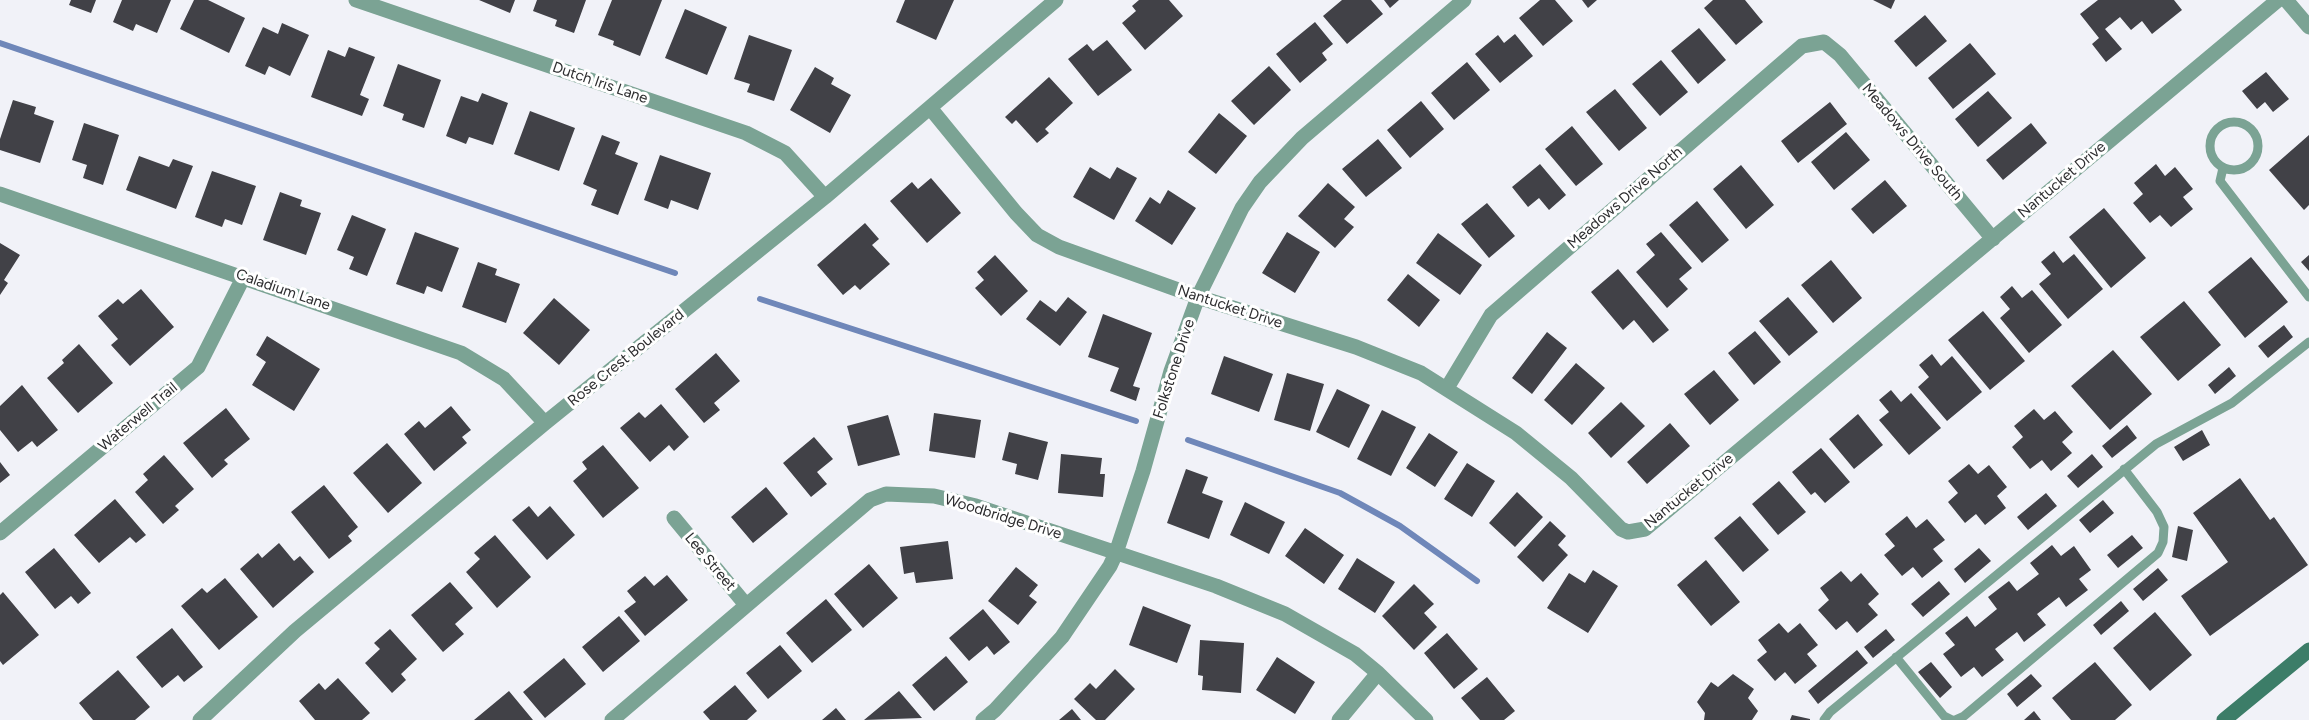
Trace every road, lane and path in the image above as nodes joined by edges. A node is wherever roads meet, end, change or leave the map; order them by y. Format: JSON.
{"nodes":[{"id":1,"x":356,"y":0,"type":"edge"},
{"id":2,"x":1056,"y":0,"type":"edge"},
{"id":3,"x":1464,"y":0,"type":"edge"},
{"id":4,"x":2278,"y":0,"type":"edge"},
{"id":5,"x":2286,"y":0,"type":"edge"},
{"id":6,"x":2309,"y":27,"type":"edge"},
{"id":7,"x":1830,"y":46,"type":"joint"},
{"id":8,"x":931,"y":109,"type":"junction"},
{"id":9,"x":2223,"y":168,"type":"junction"},
{"id":10,"x":0,"y":194,"type":"edge"},
{"id":11,"x":825,"y":197,"type":"junction"},
{"id":12,"x":1993,"y":239,"type":"junction"},
{"id":13,"x":244,"y":276,"type":"junction"},
{"id":14,"x":1198,"y":297,"type":"junction"},
{"id":15,"x":2309,"y":297,"type":"edge"},
{"id":16,"x":2309,"y":342,"type":"edge"},
{"id":17,"x":1447,"y":388,"type":"junction"},
{"id":18,"x":544,"y":423,"type":"junction"},
{"id":19,"x":2124,"y":469,"type":"junction"},
{"id":20,"x":674,"y":518,"type":"dead end"},
{"id":21,"x":0,"y":533,"type":"edge"},
{"id":22,"x":1116,"y":553,"type":"junction"},
{"id":23,"x":746,"y":605,"type":"junction"},
{"id":24,"x":2309,"y":650,"type":"edge"},
{"id":25,"x":1896,"y":657,"type":"junction"},
{"id":26,"x":1378,"y":673,"type":"junction"},
{"id":27,"x":200,"y":720,"type":"edge"},
{"id":28,"x":612,"y":720,"type":"edge"},
{"id":29,"x":983,"y":720,"type":"edge"},
{"id":30,"x":1339,"y":720,"type":"edge"},
{"id":31,"x":1426,"y":720,"type":"edge"},
{"id":32,"x":1824,"y":720,"type":"edge"},
{"id":33,"x":1953,"y":720,"type":"edge"},
{"id":34,"x":2224,"y":720,"type":"edge"}],
"edges":[{"from":1,"to":11,"type":"street","name":"Dutch Iris Lane"},
{"from":2,"to":8,"type":"street","name":"Rose Crest Boulevard"},
{"from":3,"to":14,"type":"street","name":"Folkstone Drive"},
{"from":4,"to":12,"type":"street","name":"Nantucket Drive"},
{"from":5,"to":6,"type":"street"},
{"from":7,"to":12,"type":"street","name":"Meadows Drive South"},
{"from":7,"to":17,"type":"street","name":"Meadows Drive North"},
{"from":8,"to":11,"type":"street","name":"Rose Crest Boulevard"},
{"from":8,"to":14,"type":"street","name":"Nantucket Drive"},
{"from":9,"to":9,"type":"lane"},
{"from":9,"to":15,"type":"lane"},
{"from":10,"to":13,"type":"street","name":"Caladium Lane"},
{"from":11,"to":18,"type":"street","name":"Rose Crest Boulevard"},
{"from":12,"to":17,"type":"street","name":"Nantucket Drive"},
{"from":13,"to":18,"type":"street","name":"Caladium Lane"},
{"from":13,"to":21,"type":"street","name":"Waterwell Trail"},
{"from":14,"to":17,"type":"street","name":"Nantucket Drive"},
{"from":14,"to":22,"type":"street","name":"Folkstone Drive"},
{"from":16,"to":19,"type":"lane"},
{"from":18,"to":27,"type":"street","name":"Rose Crest Boulevard"},
{"from":19,"to":25,"type":"lane"},
{"from":19,"to":33,"type":"lane"},
{"from":20,"to":23,"type":"street","name":"Lee Street"},
{"from":22,"to":23,"type":"street","name":"Woodbridge Drive"},
{"from":22,"to":26,"type":"street","name":"Woodbridge Drive"},
{"from":22,"to":29,"type":"street","name":"Folkstone Drive"},
{"from":23,"to":28,"type":"street","name":"Woodbridge Drive"},
{"from":24,"to":34,"type":"main road"},
{"from":25,"to":32,"type":"lane"},
{"from":25,"to":33,"type":"lane"},
{"from":26,"to":30,"type":"street"},
{"from":26,"to":31,"type":"street","name":"Woodbridge Drive"}]}
